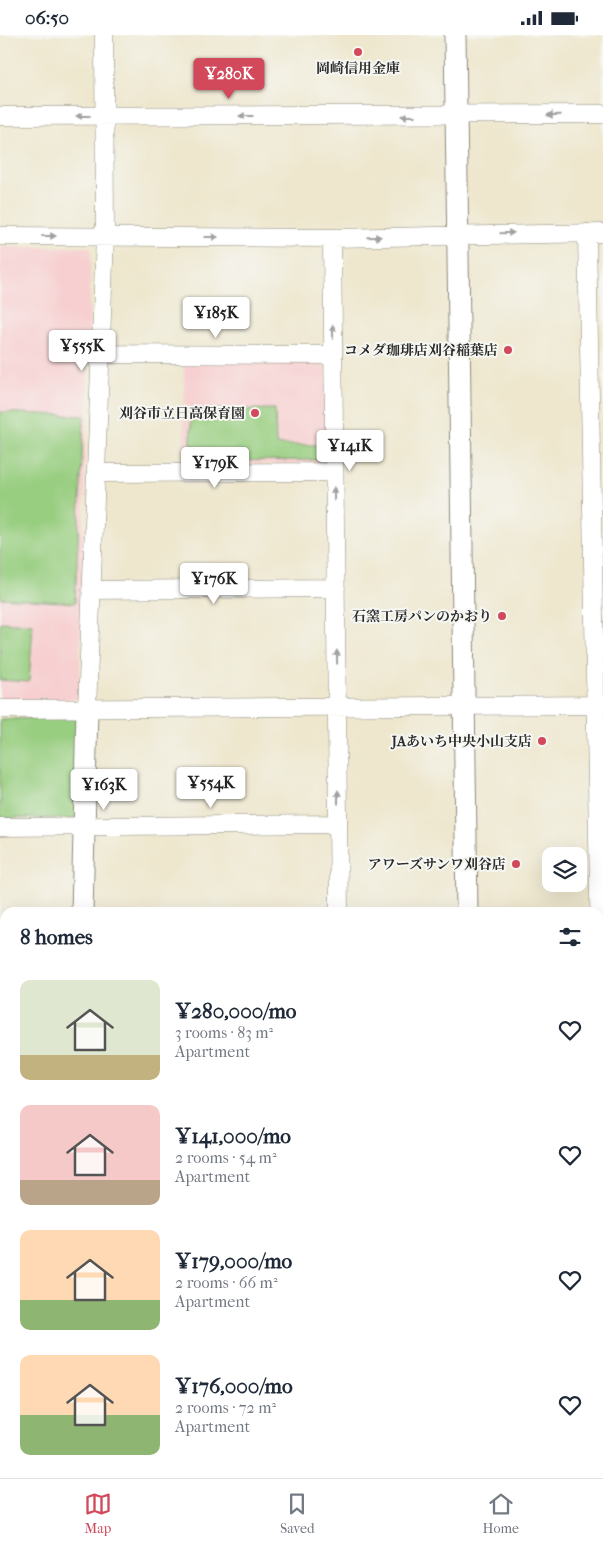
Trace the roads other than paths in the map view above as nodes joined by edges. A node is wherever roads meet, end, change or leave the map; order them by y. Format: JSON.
{"nodes":[{"id":1,"x":104,"y":35,"type":"edge"},
{"id":2,"x":455,"y":35,"type":"edge"},
{"id":3,"x":603,"y":114,"type":"edge"},
{"id":4,"x":0,"y":116,"type":"edge"},
{"id":5,"x":105,"y":116,"type":"junction"},
{"id":6,"x":457,"y":116,"type":"junction"},
{"id":7,"x":595,"y":233,"type":"edge"},
{"id":8,"x":458,"y":234,"type":"junction"},
{"id":9,"x":0,"y":237,"type":"edge"},
{"id":10,"x":105,"y":237,"type":"junction"},
{"id":11,"x":332,"y":238,"type":"junction"},
{"id":12,"x":596,"y":352,"type":"edge"},
{"id":13,"x":99,"y":354,"type":"junction"},
{"id":14,"x":333,"y":355,"type":"junction"},
{"id":15,"x":597,"y":471,"type":"edge"},
{"id":16,"x":334,"y":472,"type":"junction"},
{"id":17,"x":96,"y":473,"type":"junction"},
{"id":18,"x":336,"y":588,"type":"junction"},
{"id":19,"x":91,"y":590,"type":"junction"},
{"id":20,"x":465,"y":705,"type":"junction"},
{"id":21,"x":599,"y":705,"type":"edge"},
{"id":22,"x":337,"y":706,"type":"junction"},
{"id":23,"x":0,"y":709,"type":"edge"},
{"id":24,"x":87,"y":709,"type":"junction"},
{"id":25,"x":338,"y":824,"type":"junction"},
{"id":26,"x":601,"y":825,"type":"edge"},
{"id":27,"x":0,"y":827,"type":"edge"},
{"id":28,"x":86,"y":827,"type":"junction"},
{"id":29,"x":82,"y":907,"type":"edge"},
{"id":30,"x":339,"y":907,"type":"edge"},
{"id":31,"x":466,"y":907,"type":"edge"},
{"id":32,"x":600,"y":907,"type":"edge"}],
"edges":[{"from":1,"to":5,"type":"street"},
{"from":2,"to":6,"type":"street"},
{"from":3,"to":6,"type":"street","one_way":true},
{"from":5,"to":4,"type":"street","one_way":true},
{"from":6,"to":5,"type":"street","one_way":true},
{"from":5,"to":10,"type":"street"},
{"from":6,"to":8,"type":"street"},
{"from":8,"to":7,"type":"street","one_way":true},
{"from":7,"to":12,"type":"street"},
{"from":11,"to":8,"type":"street","one_way":true},
{"from":8,"to":20,"type":"street"},
{"from":9,"to":10,"type":"street","one_way":true},
{"from":10,"to":11,"type":"street","one_way":true},
{"from":10,"to":13,"type":"street"},
{"from":14,"to":11,"type":"street","one_way":true},
{"from":12,"to":15,"type":"street"},
{"from":13,"to":14,"type":"street"},
{"from":13,"to":17,"type":"street"},
{"from":14,"to":16,"type":"street"},
{"from":15,"to":21,"type":"street"},
{"from":16,"to":17,"type":"street"},
{"from":18,"to":16,"type":"street","one_way":true},
{"from":17,"to":19,"type":"street"},
{"from":18,"to":19,"type":"street"},
{"from":22,"to":18,"type":"street","one_way":true},
{"from":19,"to":24,"type":"street"},
{"from":20,"to":21,"type":"street"},
{"from":20,"to":22,"type":"street"},
{"from":20,"to":31,"type":"street"},
{"from":21,"to":26,"type":"street"},
{"from":22,"to":24,"type":"street"},
{"from":25,"to":22,"type":"street","one_way":true},
{"from":23,"to":24,"type":"street"},
{"from":24,"to":28,"type":"street"},
{"from":25,"to":28,"type":"street"},
{"from":25,"to":30,"type":"street"},
{"from":26,"to":32,"type":"street"},
{"from":27,"to":28,"type":"street"},
{"from":28,"to":29,"type":"street"}]}
